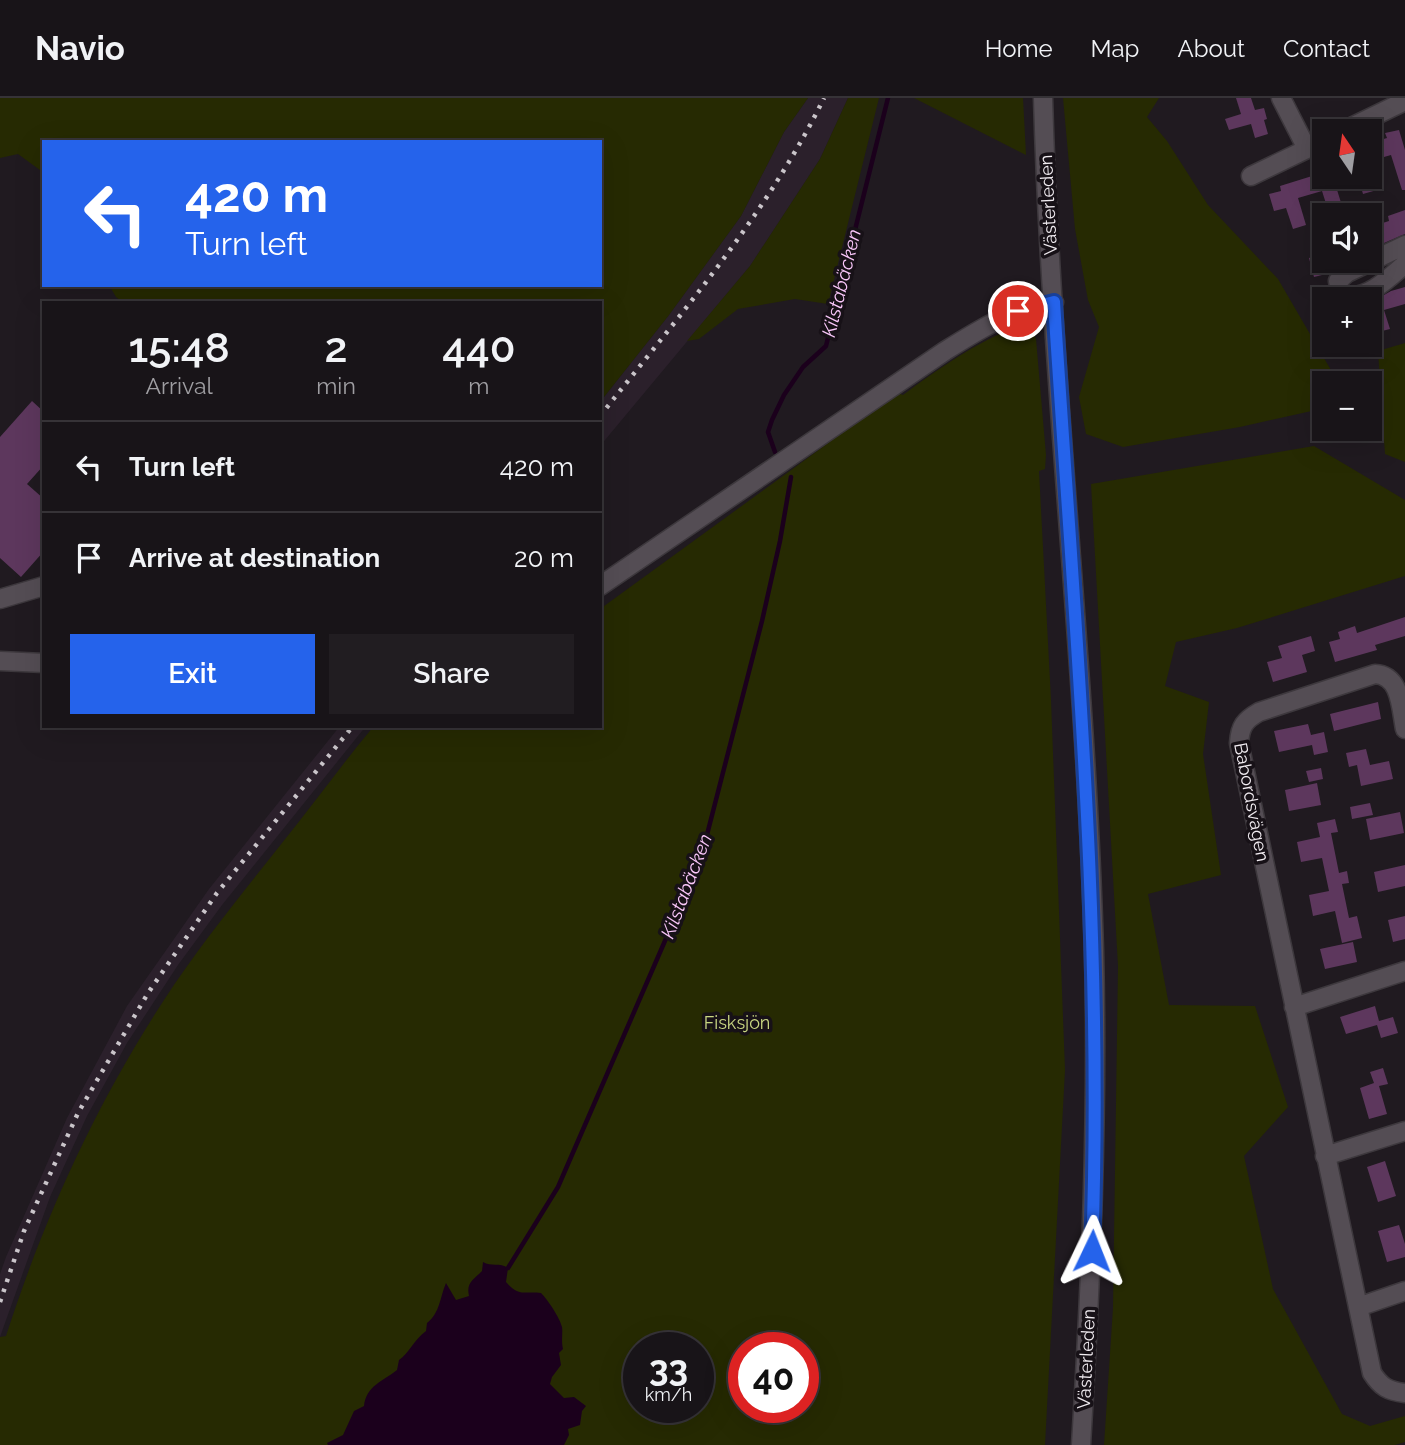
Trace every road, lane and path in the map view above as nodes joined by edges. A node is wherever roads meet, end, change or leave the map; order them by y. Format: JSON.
{"nodes":[{"id":1,"x":1043,"y":98,"type":"edge"},
{"id":2,"x":1281,"y":98,"type":"edge"},
{"id":3,"x":1405,"y":101,"type":"edge"},
{"id":4,"x":1368,"y":119,"type":"edge"},
{"id":5,"x":1312,"y":146,"type":"edge"},
{"id":6,"x":1307,"y":149,"type":"junction"},
{"id":7,"x":1251,"y":176,"type":"dead end"},
{"id":8,"x":1405,"y":245,"type":"edge"},
{"id":9,"x":1405,"y":264,"type":"edge"},
{"id":10,"x":1054,"y":302,"type":"junction"},
{"id":11,"x":602,"y":585,"type":"edge"},
{"id":12,"x":42,"y":587,"type":"edge"},
{"id":13,"x":0,"y":599,"type":"edge"},
{"id":14,"x":0,"y":661,"type":"edge"},
{"id":15,"x":42,"y":663,"type":"edge"},
{"id":16,"x":1405,"y":729,"type":"edge"},
{"id":17,"x":1405,"y":971,"type":"edge"},
{"id":18,"x":1294,"y":1007,"type":"junction"},
{"id":19,"x":1405,"y":1131,"type":"edge"},
{"id":20,"x":1325,"y":1156,"type":"junction"},
{"id":21,"x":1405,"y":1291,"type":"edge"},
{"id":22,"x":1358,"y":1307,"type":"junction"},
{"id":23,"x":1405,"y":1393,"type":"edge"},
{"id":24,"x":1081,"y":1445,"type":"edge"}],
"edges":[{"from":1,"to":10,"type":"street","name":"Västerleden"},
{"from":2,"to":6,"type":"street"},
{"from":3,"to":4,"type":"street"},
{"from":5,"to":6,"type":"street"},
{"from":6,"to":7,"type":"street"},
{"from":8,"to":9,"type":"street"},
{"from":10,"to":11,"type":"street"},
{"from":10,"to":24,"type":"street","name":"Västerleden"},
{"from":12,"to":13,"type":"street"},
{"from":14,"to":15,"type":"street"},
{"from":16,"to":18,"type":"street","name":"Babordsvägen"},
{"from":17,"to":18,"type":"street"},
{"from":18,"to":20,"type":"street","name":"Babordsvägen"},
{"from":19,"to":20,"type":"street"},
{"from":20,"to":22,"type":"street","name":"Babordsvägen"},
{"from":21,"to":22,"type":"street"},
{"from":22,"to":23,"type":"street","name":"Babordsvägen"}]}
